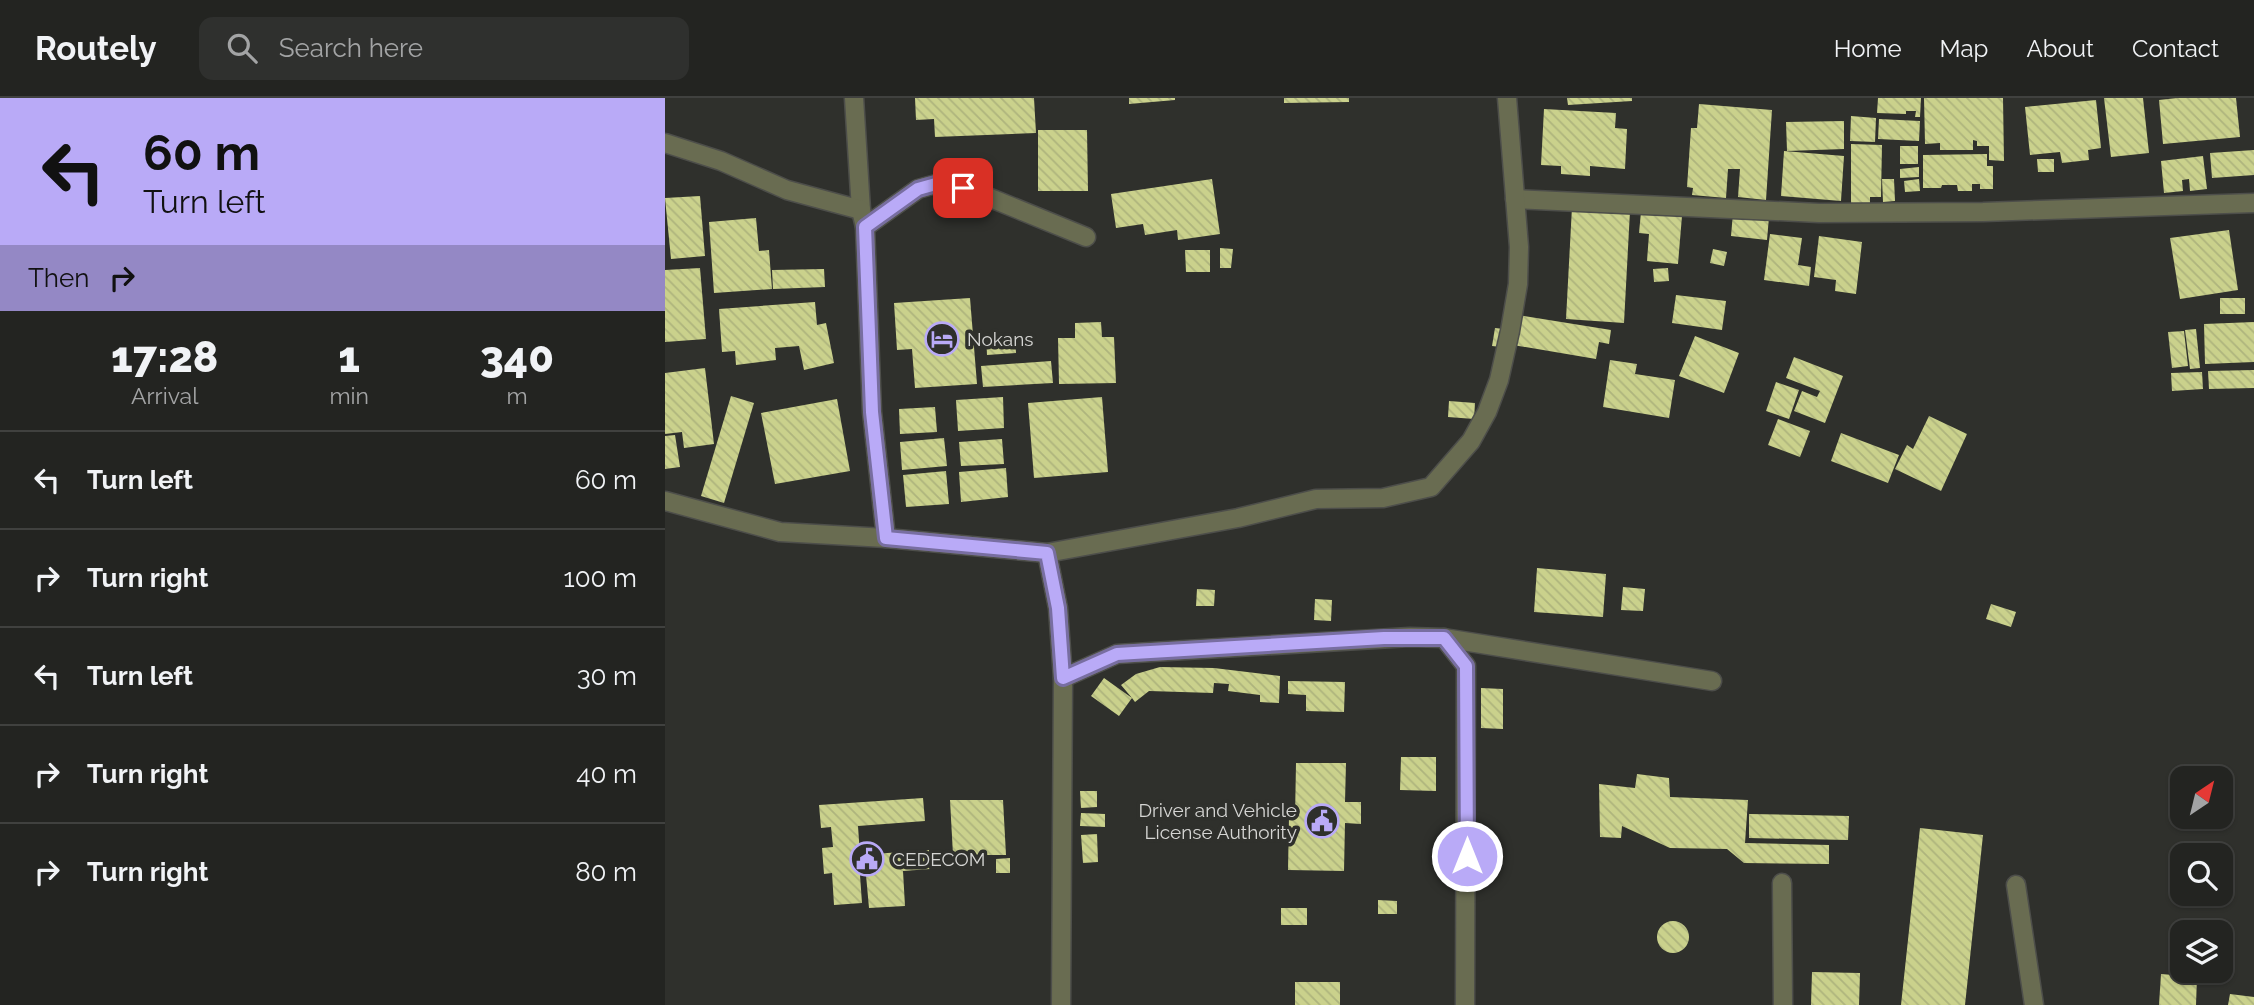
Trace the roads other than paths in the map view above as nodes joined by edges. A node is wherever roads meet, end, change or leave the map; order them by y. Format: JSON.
{"nodes":[{"id":1,"x":854,"y":98,"type":"edge"},
{"id":2,"x":1507,"y":98,"type":"edge"},
{"id":3,"x":665,"y":143,"type":"edge"},
{"id":4,"x":1515,"y":199,"type":"junction"},
{"id":5,"x":2254,"y":203,"type":"edge"},
{"id":6,"x":863,"y":219,"type":"junction"},
{"id":7,"x":1086,"y":237,"type":"dead end"},
{"id":8,"x":665,"y":501,"type":"edge"},
{"id":9,"x":886,"y":538,"type":"junction"},
{"id":10,"x":1047,"y":553,"type":"junction"},
{"id":11,"x":1444,"y":638,"type":"junction"},
{"id":12,"x":1063,"y":678,"type":"junction"},
{"id":13,"x":1712,"y":681,"type":"dead end"},
{"id":14,"x":1782,"y":883,"type":"dead end"},
{"id":15,"x":2016,"y":885,"type":"dead end"},
{"id":16,"x":1061,"y":1005,"type":"edge"},
{"id":17,"x":1465,"y":1005,"type":"edge"},
{"id":18,"x":1783,"y":1005,"type":"edge"},
{"id":19,"x":2034,"y":1005,"type":"edge"}],
"edges":[{"from":1,"to":6,"type":"street"},
{"from":2,"to":4,"type":"street"},
{"from":3,"to":6,"type":"street"},
{"from":4,"to":5,"type":"street"},
{"from":4,"to":10,"type":"street"},
{"from":6,"to":7,"type":"street"},
{"from":6,"to":9,"type":"street"},
{"from":8,"to":9,"type":"street"},
{"from":9,"to":10,"type":"street"},
{"from":10,"to":12,"type":"street"},
{"from":11,"to":12,"type":"street"},
{"from":11,"to":13,"type":"street"},
{"from":11,"to":17,"type":"street"},
{"from":12,"to":16,"type":"street"},
{"from":14,"to":18,"type":"street"},
{"from":15,"to":19,"type":"street"}]}
